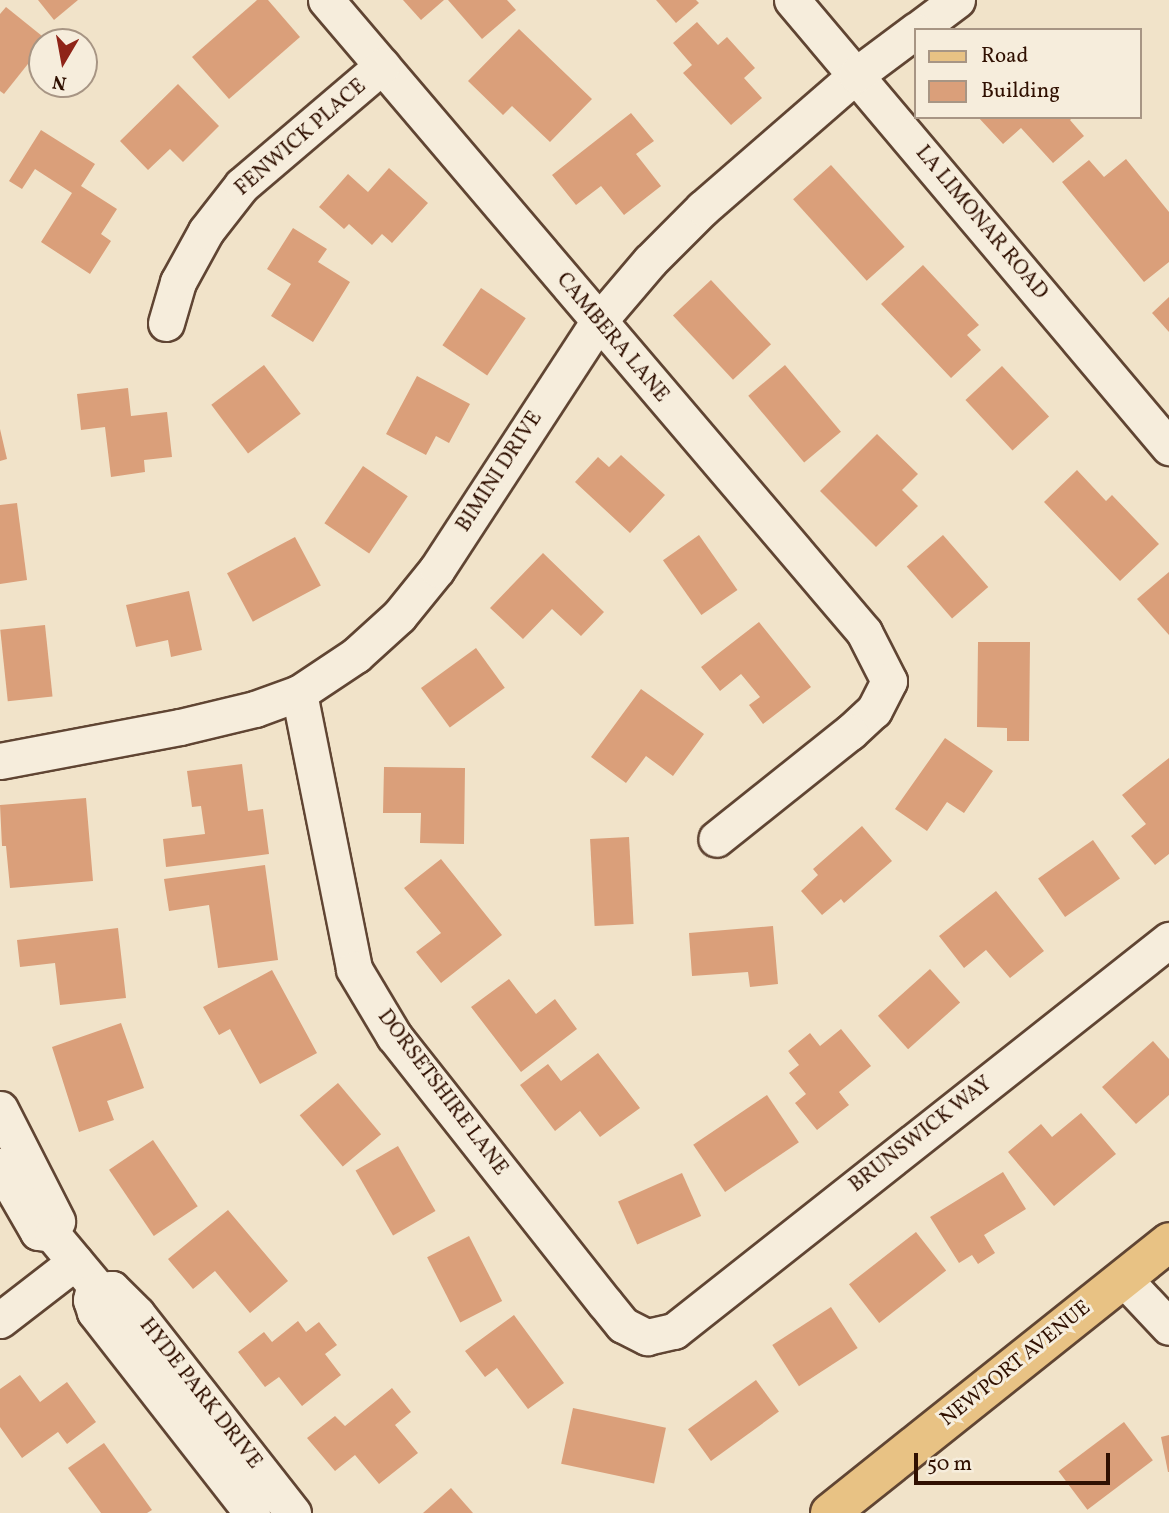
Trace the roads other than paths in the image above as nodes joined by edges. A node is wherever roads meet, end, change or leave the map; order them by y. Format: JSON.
{"nodes":[{"id":1,"x":326,"y":0,"type":"edge"},
{"id":2,"x":792,"y":0,"type":"edge"},
{"id":3,"x":957,"y":0,"type":"edge"},
{"id":4,"x":919,"y":28,"type":"edge"},
{"id":5,"x":914,"y":32,"type":"edge"},
{"id":6,"x":382,"y":66,"type":"junction"},
{"id":7,"x":856,"y":75,"type":"junction"},
{"id":8,"x":598,"y":321,"type":"junction"},
{"id":9,"x":166,"y":323,"type":"dead end"},
{"id":10,"x":1169,"y":447,"type":"edge"},
{"id":11,"x":299,"y":693,"type":"junction"},
{"id":12,"x":0,"y":761,"type":"edge"},
{"id":13,"x":716,"y":839,"type":"dead end"},
{"id":14,"x":1169,"y":940,"type":"edge"},
{"id":15,"x":0,"y":1109,"type":"edge"},
{"id":16,"x":0,"y":1166,"type":"edge"},
{"id":17,"x":52,"y":1234,"type":"junction"},
{"id":18,"x":1169,"y":1242,"type":"edge"},
{"id":19,"x":75,"y":1262,"type":"junction"},
{"id":20,"x":1123,"y":1278,"type":"junction"},
{"id":21,"x":98,"y":1289,"type":"junction"},
{"id":22,"x":0,"y":1320,"type":"edge"},
{"id":23,"x":1169,"y":1327,"type":"edge"},
{"id":24,"x":674,"y":1331,"type":"joint"},
{"id":25,"x":252,"y":1513,"type":"edge"},
{"id":26,"x":293,"y":1513,"type":"edge"},
{"id":27,"x":830,"y":1513,"type":"edge"}],
"edges":[{"from":1,"to":6,"type":"street","name":"CAMBERA LANE"},
{"from":2,"to":7,"type":"street","name":"LA LIMONAR ROAD"},
{"from":3,"to":4,"type":"street","name":"BIMINI DRIVE"},
{"from":5,"to":7,"type":"street","name":"BIMINI DRIVE"},
{"from":6,"to":8,"type":"street","name":"CAMBERA LANE"},
{"from":6,"to":9,"type":"street","name":"FENWICK PLACE"},
{"from":7,"to":8,"type":"street","name":"BIMINI DRIVE"},
{"from":7,"to":10,"type":"street","name":"LA LIMONAR ROAD"},
{"from":8,"to":11,"type":"street","name":"BIMINI DRIVE"},
{"from":8,"to":13,"type":"street","name":"CAMBERA LANE"},
{"from":11,"to":12,"type":"street","name":"BIMINI DRIVE"},
{"from":11,"to":24,"type":"street","name":"DORSETSHIRE LANE"},
{"from":14,"to":24,"type":"street","name":"BRUNSWICK WAY"},
{"from":15,"to":17,"type":"street"},
{"from":16,"to":17,"type":"street","name":"HYDE PARK DRIVE"},
{"from":17,"to":19,"type":"street","name":"HYDE PARK DRIVE"},
{"from":18,"to":20,"type":"main road","name":"NEWPORT AVENUE"},
{"from":19,"to":21,"type":"street","name":"HYDE PARK DRIVE"},
{"from":19,"to":22,"type":"street"},
{"from":20,"to":23,"type":"street"},
{"from":20,"to":27,"type":"main road","name":"NEWPORT AVENUE"},
{"from":21,"to":25,"type":"street","name":"HYDE PARK DRIVE"},
{"from":21,"to":26,"type":"street","name":"HYDE PARK DRIVE"}]}
